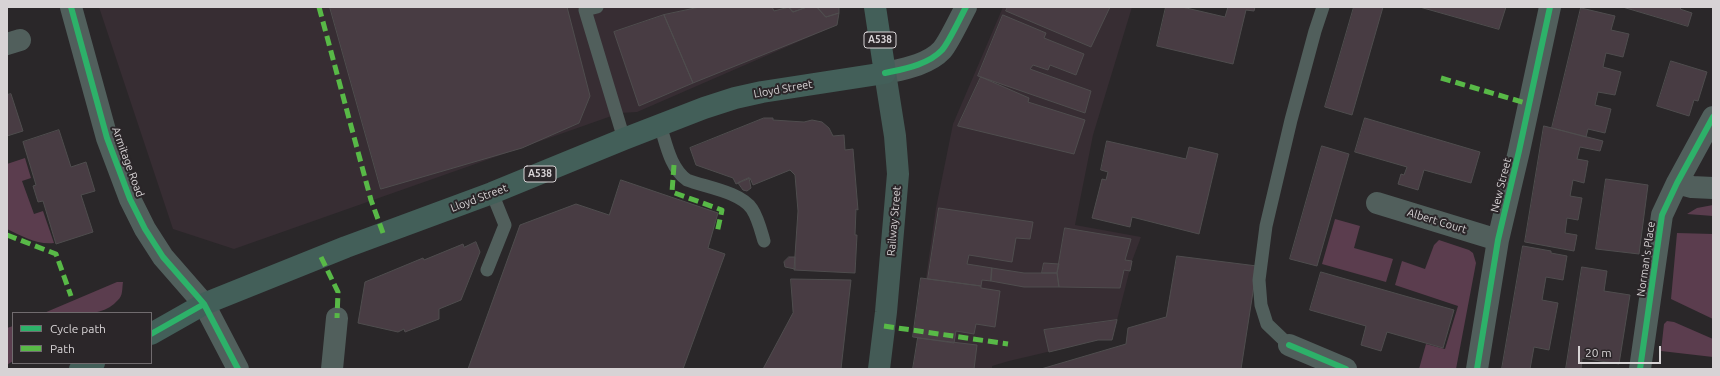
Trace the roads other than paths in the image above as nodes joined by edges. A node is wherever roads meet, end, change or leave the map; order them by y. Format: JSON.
{"nodes":[{"id":1,"x":71,"y":7,"type":"edge"},
{"id":2,"x":597,"y":7,"type":"edge"},
{"id":3,"x":875,"y":7,"type":"edge"},
{"id":4,"x":966,"y":7,"type":"edge"},
{"id":5,"x":1324,"y":7,"type":"edge"},
{"id":6,"x":1550,"y":7,"type":"edge"},
{"id":7,"x":885,"y":72,"type":"junction"},
{"id":8,"x":1713,"y":116,"type":"edge"},
{"id":9,"x":660,"y":125,"type":"junction"},
{"id":10,"x":624,"y":139,"type":"junction"},
{"id":11,"x":1677,"y":182,"type":"junction"},
{"id":12,"x":1713,"y":188,"type":"edge"},
{"id":13,"x":492,"y":193,"type":"junction"},
{"id":14,"x":1377,"y":203,"type":"dead end"},
{"id":15,"x":1498,"y":240,"type":"junction"},
{"id":16,"x":764,"y":241,"type":"dead end"},
{"id":17,"x":487,"y":270,"type":"dead end"},
{"id":18,"x":204,"y":304,"type":"junction"},
{"id":19,"x":336,"y":318,"type":"dead end"},
{"id":20,"x":152,"y":333,"type":"edge"},
{"id":21,"x":1289,"y":345,"type":"joint"},
{"id":22,"x":92,"y":364,"type":"edge"},
{"id":23,"x":80,"y":369,"type":"edge"},
{"id":24,"x":238,"y":369,"type":"edge"},
{"id":25,"x":332,"y":369,"type":"edge"},
{"id":26,"x":879,"y":369,"type":"edge"},
{"id":27,"x":1346,"y":369,"type":"edge"},
{"id":28,"x":1477,"y":369,"type":"edge"},
{"id":29,"x":1640,"y":369,"type":"edge"}],
"edges":[{"from":1,"to":18,"type":"street","name":"Armitage Road"},
{"from":2,"to":10,"type":"lane"},
{"from":3,"to":7,"type":"main road","number":"A538"},
{"from":4,"to":7,"type":"street"},
{"from":5,"to":21,"type":"lane"},
{"from":6,"to":15,"type":"street","name":"New Street"},
{"from":7,"to":9,"type":"main road","name":"Lloyd Street","number":"A538"},
{"from":7,"to":26,"type":"main road","name":"Railway Street"},
{"from":8,"to":11,"type":"street","name":"Norman's Place"},
{"from":9,"to":10,"type":"main road","name":"Lloyd Street","number":"A538"},
{"from":9,"to":16,"type":"lane"},
{"from":10,"to":13,"type":"main road","name":"Lloyd Street","number":"A538"},
{"from":11,"to":12,"type":"street"},
{"from":11,"to":29,"type":"street","name":"Norman's Place"},
{"from":13,"to":17,"type":"lane"},
{"from":13,"to":18,"type":"main road","name":"Lloyd Street","number":"A538"},
{"from":14,"to":15,"type":"street","name":"Albert Court"},
{"from":15,"to":28,"type":"street","name":"New Street"},
{"from":18,"to":20,"type":"main road","name":"Lloyd Street","number":"A538"},
{"from":18,"to":24,"type":"street","name":"Armitage Road"},
{"from":19,"to":25,"type":"street"},
{"from":21,"to":27,"type":"street"},
{"from":22,"to":23,"type":"main road"}]}
